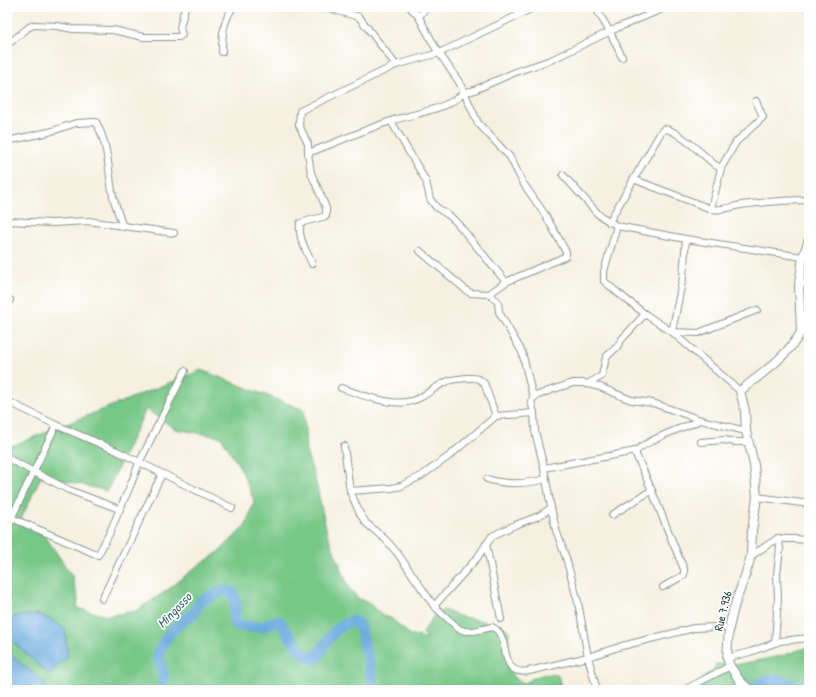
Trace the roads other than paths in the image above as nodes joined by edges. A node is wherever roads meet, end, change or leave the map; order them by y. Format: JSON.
{"nodes":[{"id":1,"x":184,"y":7,"type":"edge"},
{"id":2,"x":233,"y":7,"type":"edge"},
{"id":3,"x":325,"y":7,"type":"edge"},
{"id":4,"x":410,"y":7,"type":"edge"},
{"id":5,"x":428,"y":7,"type":"edge"},
{"id":6,"x":535,"y":7,"type":"edge"},
{"id":7,"x":595,"y":7,"type":"edge"},
{"id":8,"x":667,"y":7,"type":"edge"},
{"id":9,"x":419,"y":17,"type":"junction"},
{"id":10,"x":610,"y":32,"type":"junction"},
{"id":11,"x":7,"y":45,"type":"edge"},
{"id":12,"x":222,"y":52,"type":"dead end"},
{"id":13,"x":439,"y":53,"type":"junction"},
{"id":14,"x":622,"y":57,"type":"dead end"},
{"id":15,"x":396,"y":64,"type":"junction"},
{"id":16,"x":464,"y":92,"type":"junction"},
{"id":17,"x":756,"y":101,"type":"dead end"},
{"id":18,"x":391,"y":121,"type":"junction"},
{"id":19,"x":7,"y":142,"type":"edge"},
{"id":20,"x":308,"y":153,"type":"junction"},
{"id":21,"x":721,"y":168,"type":"junction"},
{"id":22,"x":563,"y":175,"type":"dead end"},
{"id":23,"x":633,"y":179,"type":"junction"},
{"id":24,"x":809,"y":200,"type":"edge"},
{"id":25,"x":711,"y":209,"type":"junction"},
{"id":26,"x":7,"y":221,"type":"edge"},
{"id":27,"x":609,"y":222,"type":"junction"},
{"id":28,"x":617,"y":226,"type":"junction"},
{"id":29,"x":123,"y":227,"type":"junction"},
{"id":30,"x":174,"y":233,"type":"dead end"},
{"id":31,"x":686,"y":239,"type":"junction"},
{"id":32,"x":808,"y":243,"type":"edge"},
{"id":33,"x":420,"y":251,"type":"dead end"},
{"id":34,"x":803,"y":257,"type":"junction"},
{"id":35,"x":312,"y":264,"type":"dead end"},
{"id":36,"x":506,"y":282,"type":"junction"},
{"id":37,"x":809,"y":283,"type":"edge"},
{"id":38,"x":799,"y":285,"type":"junction"},
{"id":39,"x":489,"y":294,"type":"junction"},
{"id":40,"x":7,"y":299,"type":"edge"},
{"id":41,"x":7,"y":305,"type":"edge"},
{"id":42,"x":757,"y":310,"type":"dead end"},
{"id":43,"x":645,"y":314,"type":"junction"},
{"id":44,"x":801,"y":325,"type":"junction"},
{"id":45,"x":672,"y":332,"type":"junction"},
{"id":46,"x":809,"y":338,"type":"edge"},
{"id":47,"x":185,"y":371,"type":"dead end"},
{"id":48,"x":587,"y":384,"type":"junction"},
{"id":49,"x":341,"y":388,"type":"dead end"},
{"id":50,"x":740,"y":391,"type":"junction"},
{"id":51,"x":536,"y":396,"type":"junction"},
{"id":52,"x":7,"y":401,"type":"edge"},
{"id":53,"x":534,"y":413,"type":"junction"},
{"id":54,"x":496,"y":416,"type":"junction"},
{"id":55,"x":701,"y":420,"type":"junction"},
{"id":56,"x":56,"y":425,"type":"junction"},
{"id":57,"x":746,"y":431,"type":"junction"},
{"id":58,"x":701,"y":442,"type":"dead end"},
{"id":59,"x":748,"y":442,"type":"junction"},
{"id":60,"x":344,"y":446,"type":"dead end"},
{"id":61,"x":636,"y":451,"type":"junction"},
{"id":62,"x":7,"y":458,"type":"edge"},
{"id":63,"x":139,"y":463,"type":"junction"},
{"id":64,"x":544,"y":468,"type":"junction"},
{"id":65,"x":33,"y":472,"type":"junction"},
{"id":66,"x":162,"y":474,"type":"junction"},
{"id":67,"x":486,"y":479,"type":"dead end"},
{"id":68,"x":546,"y":479,"type":"junction"},
{"id":69,"x":652,"y":490,"type":"junction"},
{"id":70,"x":350,"y":491,"type":"junction"},
{"id":71,"x":757,"y":497,"type":"junction"},
{"id":72,"x":809,"y":504,"type":"edge"},
{"id":73,"x":232,"y":508,"type":"dead end"},
{"id":74,"x":551,"y":508,"type":"junction"},
{"id":75,"x":119,"y":509,"type":"junction"},
{"id":76,"x":612,"y":515,"type":"dead end"},
{"id":77,"x":9,"y":517,"type":"edge"},
{"id":78,"x":7,"y":527,"type":"edge"},
{"id":79,"x":778,"y":538,"type":"junction"},
{"id":80,"x":809,"y":541,"type":"edge"},
{"id":81,"x":486,"y":544,"type":"junction"},
{"id":82,"x":751,"y":556,"type":"junction"},
{"id":83,"x":664,"y":587,"type":"dead end"},
{"id":84,"x":102,"y":599,"type":"dead end"},
{"id":85,"x":434,"y":606,"type":"junction"},
{"id":86,"x":501,"y":619,"type":"dead end"},
{"id":87,"x":729,"y":628,"type":"junction"},
{"id":88,"x":809,"y":638,"type":"edge"},
{"id":89,"x":775,"y":643,"type":"junction"},
{"id":90,"x":588,"y":657,"type":"junction"},
{"id":91,"x":727,"y":658,"type":"junction"},
{"id":92,"x":730,"y":666,"type":"junction"},
{"id":93,"x":597,"y":690,"type":"edge"},
{"id":94,"x":681,"y":690,"type":"edge"},
{"id":95,"x":750,"y":690,"type":"edge"}],
"edges":[{"from":1,"to":11,"type":"street"},
{"from":2,"to":12,"type":"street"},
{"from":3,"to":15,"type":"street"},
{"from":4,"to":9,"type":"street"},
{"from":5,"to":9,"type":"street"},
{"from":6,"to":13,"type":"street"},
{"from":7,"to":10,"type":"street"},
{"from":8,"to":10,"type":"street"},
{"from":9,"to":13,"type":"street"},
{"from":10,"to":14,"type":"street"},
{"from":10,"to":16,"type":"street"},
{"from":13,"to":15,"type":"street"},
{"from":13,"to":16,"type":"street"},
{"from":15,"to":20,"type":"street"},
{"from":16,"to":18,"type":"street"},
{"from":16,"to":36,"type":"street"},
{"from":17,"to":21,"type":"street"},
{"from":18,"to":20,"type":"street"},
{"from":18,"to":36,"type":"street"},
{"from":19,"to":29,"type":"street"},
{"from":20,"to":35,"type":"street"},
{"from":21,"to":23,"type":"street"},
{"from":21,"to":25,"type":"street"},
{"from":22,"to":27,"type":"street"},
{"from":23,"to":25,"type":"street"},
{"from":23,"to":27,"type":"street"},
{"from":24,"to":25,"type":"street"},
{"from":26,"to":29,"type":"street"},
{"from":27,"to":28,"type":"street"},
{"from":28,"to":31,"type":"street"},
{"from":28,"to":43,"type":"street"},
{"from":29,"to":30,"type":"street"},
{"from":31,"to":34,"type":"street"},
{"from":31,"to":45,"type":"street"},
{"from":32,"to":34,"type":"street"},
{"from":33,"to":39,"type":"street"},
{"from":34,"to":38,"type":"street"},
{"from":36,"to":39,"type":"street"},
{"from":37,"to":38,"type":"street"},
{"from":38,"to":44,"type":"street"},
{"from":39,"to":51,"type":"street"},
{"from":40,"to":41,"type":"street"},
{"from":42,"to":45,"type":"street"},
{"from":43,"to":45,"type":"street"},
{"from":43,"to":48,"type":"street"},
{"from":44,"to":46,"type":"street"},
{"from":44,"to":50,"type":"street"},
{"from":45,"to":50,"type":"street"},
{"from":47,"to":63,"type":"street"},
{"from":48,"to":51,"type":"street"},
{"from":48,"to":55,"type":"street"},
{"from":49,"to":54,"type":"street"},
{"from":50,"to":57,"type":"street","name":"Rue 7.936"},
{"from":51,"to":53,"type":"street"},
{"from":52,"to":56,"type":"street"},
{"from":53,"to":54,"type":"street"},
{"from":53,"to":64,"type":"street"},
{"from":54,"to":70,"type":"street"},
{"from":55,"to":57,"type":"street"},
{"from":55,"to":61,"type":"street"},
{"from":56,"to":63,"type":"street"},
{"from":56,"to":65,"type":"street"},
{"from":57,"to":59,"type":"street","name":"Rue 7.936"},
{"from":58,"to":59,"type":"street"},
{"from":59,"to":71,"type":"street","name":"Rue 7.936"},
{"from":60,"to":70,"type":"street"},
{"from":61,"to":64,"type":"street"},
{"from":61,"to":69,"type":"street"},
{"from":62,"to":65,"type":"street"},
{"from":63,"to":66,"type":"street"},
{"from":63,"to":75,"type":"street"},
{"from":64,"to":68,"type":"street"},
{"from":65,"to":75,"type":"street"},
{"from":65,"to":77,"type":"street"},
{"from":66,"to":73,"type":"street"},
{"from":66,"to":84,"type":"street"},
{"from":67,"to":68,"type":"street"},
{"from":68,"to":74,"type":"street"},
{"from":69,"to":76,"type":"street"},
{"from":69,"to":83,"type":"street"},
{"from":70,"to":85,"type":"street"},
{"from":71,"to":72,"type":"street"},
{"from":71,"to":82,"type":"street","name":"Rue 7.936"},
{"from":74,"to":81,"type":"street"},
{"from":74,"to":90,"type":"street"},
{"from":75,"to":77,"type":"street"},
{"from":77,"to":78,"type":"street"},
{"from":79,"to":80,"type":"street"},
{"from":79,"to":82,"type":"street"},
{"from":79,"to":89,"type":"street"},
{"from":81,"to":85,"type":"street"},
{"from":81,"to":86,"type":"street"},
{"from":82,"to":87,"type":"street","name":"Rue 7.936"},
{"from":85,"to":90,"type":"street"},
{"from":87,"to":90,"type":"street"},
{"from":87,"to":91,"type":"street","name":"Rue 7.936"},
{"from":88,"to":89,"type":"street"},
{"from":89,"to":91,"type":"street"},
{"from":90,"to":93,"type":"street"},
{"from":91,"to":92,"type":"street","name":"Rue 7.936"},
{"from":92,"to":94,"type":"street"},
{"from":92,"to":95,"type":"street","name":"Rue 7.936"}]}
